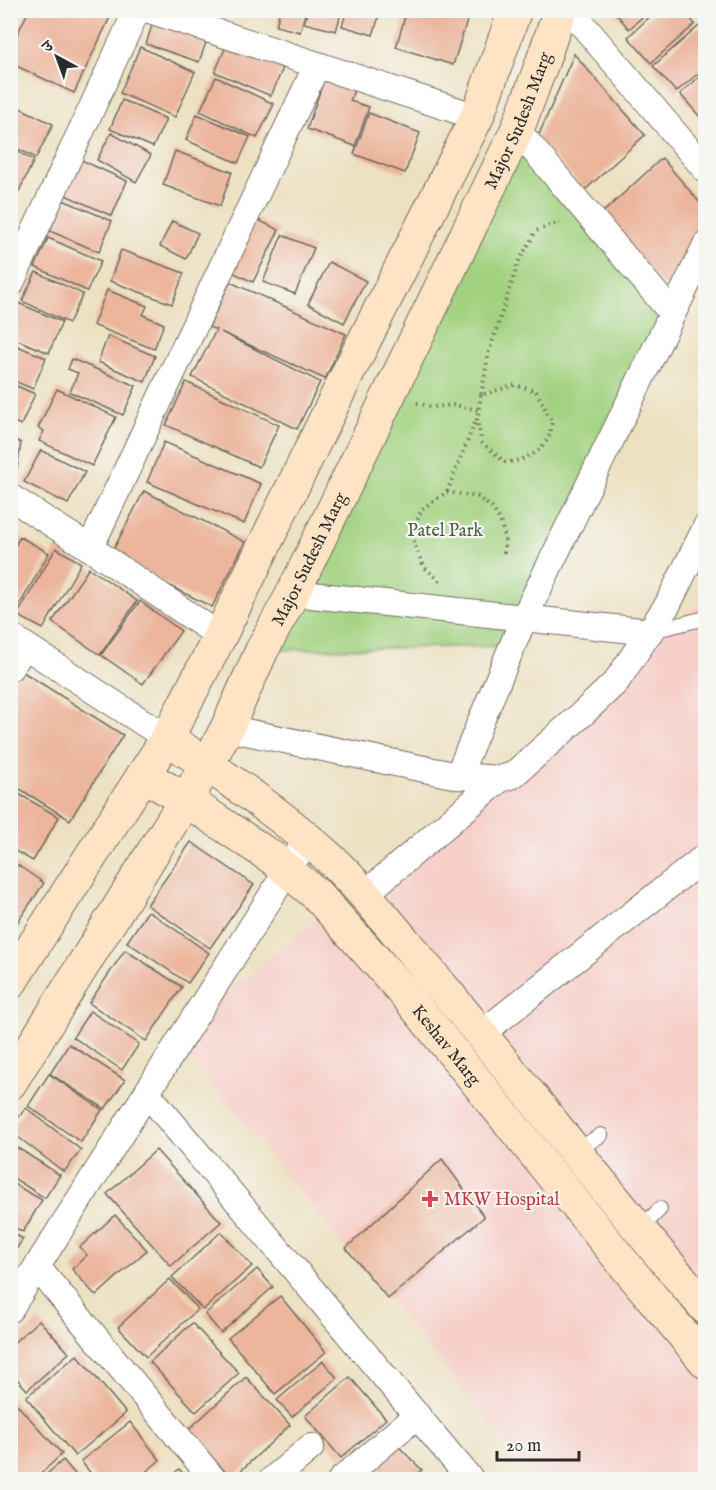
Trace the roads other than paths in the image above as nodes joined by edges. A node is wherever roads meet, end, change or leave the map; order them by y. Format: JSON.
{"nodes":[{"id":1,"x":137,"y":10,"type":"edge"},
{"id":2,"x":149,"y":10,"type":"edge"},
{"id":3,"x":515,"y":10,"type":"edge"},
{"id":4,"x":560,"y":10,"type":"edge"},
{"id":5,"x":570,"y":10,"type":"edge"},
{"id":6,"x":316,"y":65,"type":"junction"},
{"id":7,"x":477,"y":117,"type":"junction"},
{"id":8,"x":517,"y":130,"type":"junction"},
{"id":9,"x":705,"y":170,"type":"edge"},
{"id":10,"x":705,"y":244,"type":"edge"},
{"id":11,"x":10,"y":285,"type":"edge"},
{"id":12,"x":672,"y":313,"type":"junction"},
{"id":13,"x":10,"y":497,"type":"edge"},
{"id":14,"x":705,"y":527,"type":"edge"},
{"id":15,"x":90,"y":548,"type":"junction"},
{"id":16,"x":293,"y":593,"type":"junction"},
{"id":17,"x":524,"y":618,"type":"junction"},
{"id":18,"x":705,"y":618,"type":"edge"},
{"id":19,"x":650,"y":632,"type":"junction"},
{"id":20,"x":220,"y":636,"type":"junction"},
{"id":21,"x":18,"y":641,"type":"edge"},
{"id":22,"x":10,"y":668,"type":"edge"},
{"id":23,"x":226,"y":728,"type":"junction"},
{"id":24,"x":166,"y":738,"type":"junction"},
{"id":25,"x":207,"y":765,"type":"junction"},
{"id":26,"x":143,"y":775,"type":"junction"},
{"id":27,"x":458,"y":776,"type":"junction"},
{"id":28,"x":500,"y":778,"type":"junction"},
{"id":29,"x":186,"y":800,"type":"junction"},
{"id":30,"x":308,"y":838,"type":"junction"},
{"id":31,"x":705,"y":856,"type":"edge"},
{"id":32,"x":288,"y":869,"type":"junction"},
{"id":33,"x":364,"y":894,"type":"junction"},
{"id":34,"x":10,"y":983,"type":"edge"},
{"id":35,"x":481,"y":1034,"type":"junction"},
{"id":36,"x":10,"y":1083,"type":"edge"},
{"id":37,"x":147,"y":1093,"type":"junction"},
{"id":38,"x":569,"y":1155,"type":"junction"},
{"id":39,"x":37,"y":1267,"type":"junction"},
{"id":40,"x":691,"y":1306,"type":"edge"},
{"id":41,"x":10,"y":1309,"type":"edge"},
{"id":42,"x":705,"y":1362,"type":"edge"},
{"id":43,"x":417,"y":1415,"type":"junction"},
{"id":44,"x":311,"y":1447,"type":"dead end"},
{"id":45,"x":214,"y":1479,"type":"edge"},
{"id":46,"x":272,"y":1479,"type":"edge"},
{"id":47,"x":341,"y":1479,"type":"edge"},
{"id":48,"x":471,"y":1479,"type":"edge"}],
"edges":[{"from":1,"to":11,"type":"street"},
{"from":2,"to":6,"type":"street"},
{"from":3,"to":7,"type":"street"},
{"from":4,"to":8,"type":"street","name":"Major Sudesh Marg"},
{"from":5,"to":9,"type":"street"},
{"from":6,"to":7,"type":"street"},
{"from":6,"to":15,"type":"street"},
{"from":7,"to":20,"type":"street"},
{"from":8,"to":12,"type":"street"},
{"from":8,"to":16,"type":"street","name":"Major Sudesh Marg"},
{"from":10,"to":12,"type":"street"},
{"from":12,"to":17,"type":"street"},
{"from":13,"to":15,"type":"street"},
{"from":14,"to":19,"type":"street"},
{"from":15,"to":20,"type":"street"},
{"from":16,"to":17,"type":"street"},
{"from":16,"to":23,"type":"street","name":"Major Sudesh Marg"},
{"from":17,"to":19,"type":"street"},
{"from":17,"to":27,"type":"street"},
{"from":18,"to":19,"type":"lane"},
{"from":19,"to":28,"type":"street"},
{"from":20,"to":24,"type":"street"},
{"from":21,"to":22,"type":"street"},
{"from":21,"to":24,"type":"street"},
{"from":23,"to":25,"type":"street","name":"Major Sudesh Marg"},
{"from":23,"to":27,"type":"street"},
{"from":24,"to":25,"type":"street","name":"Keshav Marg"},
{"from":24,"to":26,"type":"street"},
{"from":25,"to":29,"type":"street","name":"Major Sudesh Marg"},
{"from":25,"to":30,"type":"street","name":"Keshav Marg"},
{"from":26,"to":29,"type":"street","name":"Keshav Marg"},
{"from":26,"to":34,"type":"street"},
{"from":27,"to":28,"type":"street"},
{"from":28,"to":33,"type":"street"},
{"from":29,"to":32,"type":"street","name":"Keshav Marg"},
{"from":29,"to":36,"type":"street","name":"Major Sudesh Marg"},
{"from":30,"to":32,"type":"street"},
{"from":30,"to":33,"type":"street","name":"Keshav Marg"},
{"from":31,"to":35,"type":"street"},
{"from":32,"to":37,"type":"street"},
{"from":32,"to":38,"type":"street","name":"Keshav Marg"},
{"from":33,"to":35,"type":"street","name":"Keshav Marg"},
{"from":35,"to":38,"type":"street","name":"Keshav Marg"},
{"from":37,"to":39,"type":"street"},
{"from":37,"to":43,"type":"street"},
{"from":38,"to":40,"type":"street","name":"Keshav Marg"},
{"from":38,"to":40,"type":"street","name":"Keshav Marg"},
{"from":39,"to":41,"type":"street"},
{"from":39,"to":45,"type":"street"},
{"from":40,"to":42,"type":"street","name":"Keshav Marg"},
{"from":43,"to":47,"type":"street"},
{"from":43,"to":48,"type":"street"},
{"from":44,"to":46,"type":"street"}]}
